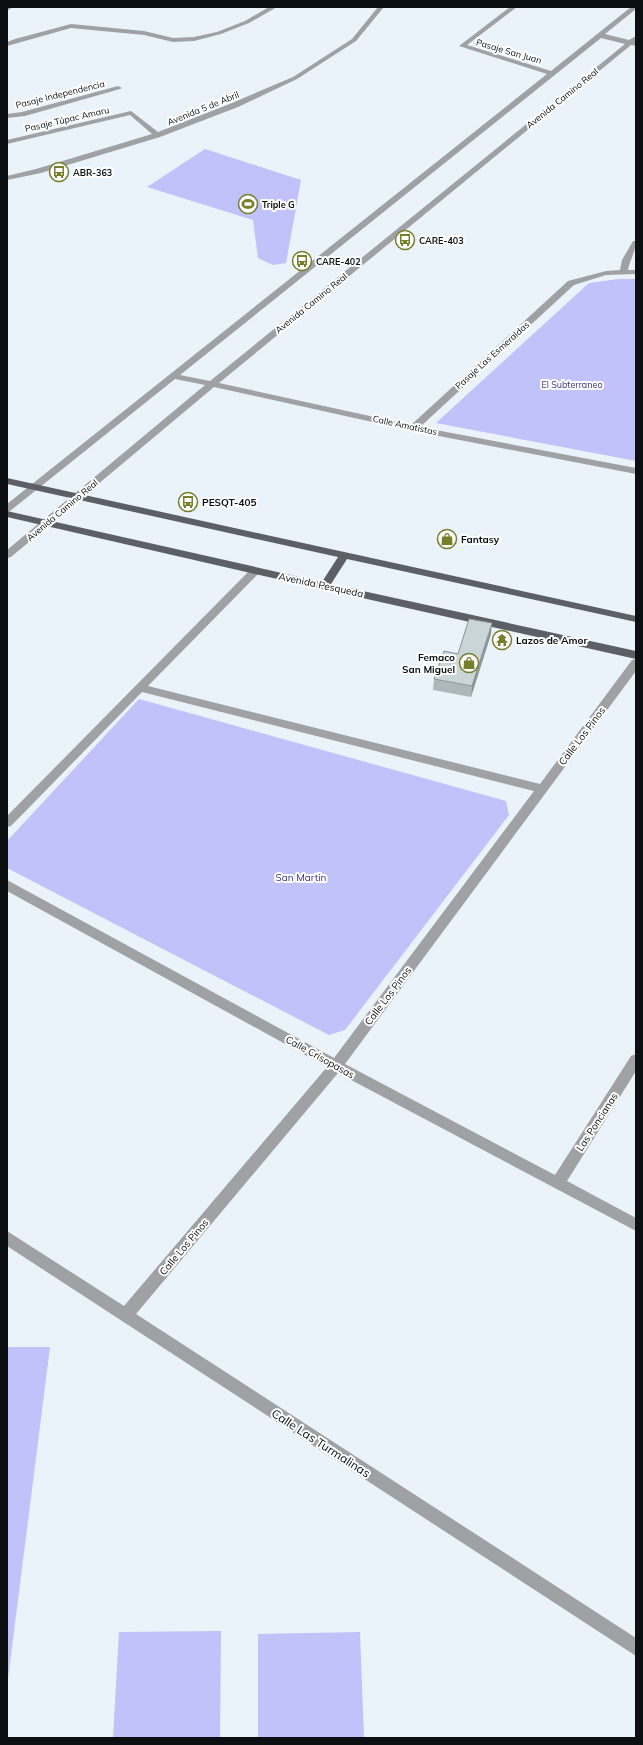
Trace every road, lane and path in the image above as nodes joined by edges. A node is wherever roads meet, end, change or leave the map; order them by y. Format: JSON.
{"nodes":[{"id":1,"x":10,"y":7,"type":"edge"},
{"id":2,"x":274,"y":7,"type":"edge"},
{"id":3,"x":381,"y":7,"type":"edge"},
{"id":4,"x":514,"y":7,"type":"edge"},
{"id":5,"x":635,"y":7,"type":"edge"},
{"id":6,"x":7,"y":9,"type":"edge"},
{"id":7,"x":599,"y":35,"type":"junction"},
{"id":8,"x":634,"y":42,"type":"edge"},
{"id":9,"x":7,"y":44,"type":"edge"},
{"id":10,"x":552,"y":73,"type":"junction"},
{"id":11,"x":118,"y":88,"type":"dead end"},
{"id":12,"x":7,"y":116,"type":"edge"},
{"id":13,"x":157,"y":135,"type":"junction"},
{"id":14,"x":7,"y":142,"type":"edge"},
{"id":15,"x":7,"y":178,"type":"edge"},
{"id":16,"x":636,"y":243,"type":"edge"},
{"id":17,"x":624,"y":272,"type":"junction"},
{"id":18,"x":636,"y":272,"type":"edge"},
{"id":19,"x":174,"y":376,"type":"junction"},
{"id":20,"x":211,"y":385,"type":"junction"},
{"id":21,"x":414,"y":428,"type":"junction"},
{"id":22,"x":636,"y":471,"type":"edge"},
{"id":23,"x":7,"y":481,"type":"edge"},
{"id":24,"x":35,"y":487,"type":"junction"},
{"id":25,"x":78,"y":496,"type":"junction"},
{"id":26,"x":7,"y":509,"type":"edge"},
{"id":27,"x":7,"y":514,"type":"edge"},
{"id":28,"x":47,"y":522,"type":"junction"},
{"id":29,"x":7,"y":555,"type":"edge"},
{"id":30,"x":344,"y":555,"type":"junction"},
{"id":31,"x":255,"y":571,"type":"junction"},
{"id":32,"x":325,"y":586,"type":"junction"},
{"id":33,"x":636,"y":619,"type":"edge"},
{"id":34,"x":636,"y":655,"type":"edge"},
{"id":35,"x":636,"y":663,"type":"edge"},
{"id":36,"x":140,"y":688,"type":"junction"},
{"id":37,"x":542,"y":789,"type":"junction"},
{"id":38,"x":7,"y":823,"type":"edge"},
{"id":39,"x":7,"y":885,"type":"edge"},
{"id":40,"x":636,"y":1060,"type":"edge"},
{"id":41,"x":336,"y":1066,"type":"junction"},
{"id":42,"x":558,"y":1183,"type":"junction"},
{"id":43,"x":636,"y":1225,"type":"edge"},
{"id":44,"x":7,"y":1238,"type":"edge"},
{"id":45,"x":126,"y":1316,"type":"junction"},
{"id":46,"x":636,"y":1648,"type":"edge"}],
"edges":[{"from":1,"to":6,"type":"street"},
{"from":2,"to":9,"type":"street"},
{"from":3,"to":13,"type":"street","name":"Avenida 5 de Abril"},
{"from":4,"to":10,"type":"street","name":"Pasaje San Juan"},
{"from":5,"to":7,"type":"street"},
{"from":7,"to":8,"type":"street"},
{"from":7,"to":10,"type":"street"},
{"from":8,"to":20,"type":"street","name":"Avenida Camino Real"},
{"from":10,"to":19,"type":"street"},
{"from":11,"to":12,"type":"street","name":"Pasaje Independencia"},
{"from":13,"to":14,"type":"street","name":"Pasaje Túpac Amaru"},
{"from":13,"to":15,"type":"street","name":"Avenida 5 de Abril"},
{"from":16,"to":17,"type":"street"},
{"from":17,"to":18,"type":"street"},
{"from":17,"to":21,"type":"street","name":"Pasaje Las Esmeraldas"},
{"from":19,"to":20,"type":"street","name":"Calle Amatistas"},
{"from":19,"to":24,"type":"street"},
{"from":20,"to":21,"type":"street","name":"Calle Amatistas"},
{"from":20,"to":25,"type":"street","name":"Avenida Camino Real"},
{"from":21,"to":22,"type":"street","name":"Calle Amatistas"},
{"from":23,"to":24,"type":"main road"},
{"from":24,"to":25,"type":"main road"},
{"from":24,"to":26,"type":"street"},
{"from":25,"to":28,"type":"street","name":"Avenida Camino Real"},
{"from":25,"to":30,"type":"main road"},
{"from":27,"to":28,"type":"main road","name":"Avenida Pesqueda"},
{"from":28,"to":29,"type":"street","name":"Avenida Camino Real"},
{"from":28,"to":31,"type":"main road","name":"Avenida Pesqueda"},
{"from":30,"to":32,"type":"main road"},
{"from":30,"to":33,"type":"main road"},
{"from":31,"to":32,"type":"main road","name":"Avenida Pesqueda"},
{"from":31,"to":36,"type":"street"},
{"from":32,"to":34,"type":"main road","name":"Avenida Pesqueda"},
{"from":35,"to":37,"type":"street","name":"Calle Los Pinos"},
{"from":36,"to":37,"type":"street"},
{"from":36,"to":38,"type":"street"},
{"from":37,"to":41,"type":"street","name":"Calle Los Pinos"},
{"from":39,"to":41,"type":"street","name":"Calle Crisopasas"},
{"from":40,"to":42,"type":"street","name":"Las Poncianas"},
{"from":41,"to":42,"type":"street","name":"Calle Crisopasas"},
{"from":41,"to":45,"type":"street","name":"Calle Los Pinos"},
{"from":42,"to":43,"type":"street","name":"Calle Crisopasas"},
{"from":44,"to":45,"type":"street","name":"Calle Las Turmalinas"},
{"from":45,"to":46,"type":"street","name":"Calle Las Turmalinas"}]}
